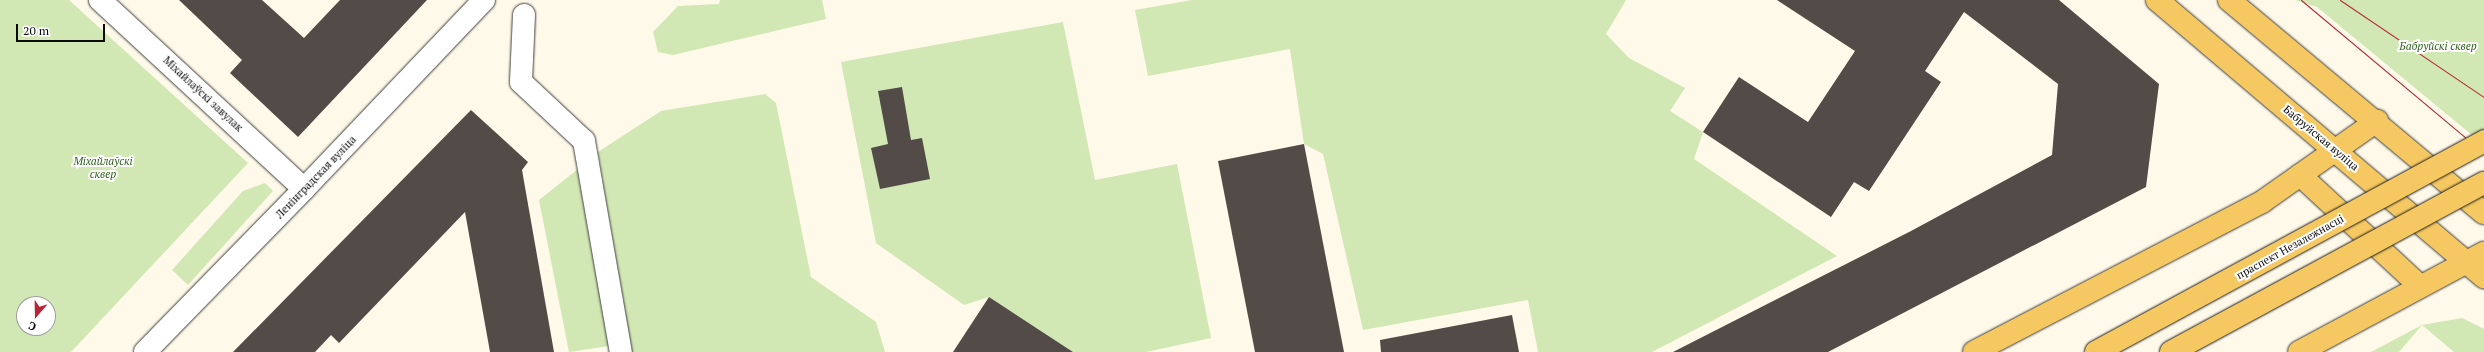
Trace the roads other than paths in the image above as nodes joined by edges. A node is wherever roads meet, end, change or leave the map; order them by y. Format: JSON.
{"nodes":[{"id":1,"x":100,"y":0,"type":"edge"},
{"id":2,"x":484,"y":0,"type":"edge"},
{"id":3,"x":2157,"y":0,"type":"edge"},
{"id":4,"x":2229,"y":0,"type":"edge"},
{"id":5,"x":524,"y":15,"type":"dead end"},
{"id":6,"x":2377,"y":121,"type":"junction"},
{"id":7,"x":2484,"y":141,"type":"edge"},
{"id":8,"x":2336,"y":150,"type":"junction"},
{"id":9,"x":2300,"y":175,"type":"junction"},
{"id":10,"x":2484,"y":183,"type":"edge"},
{"id":11,"x":304,"y":189,"type":"junction"},
{"id":12,"x":2484,"y":213,"type":"edge"},
{"id":13,"x":2476,"y":258,"type":"edge"},
{"id":14,"x":2484,"y":277,"type":"edge"},
{"id":15,"x":2420,"y":286,"type":"junction"},
{"id":16,"x":145,"y":352,"type":"edge"},
{"id":17,"x":621,"y":352,"type":"edge"},
{"id":18,"x":1974,"y":352,"type":"edge"},
{"id":19,"x":2096,"y":352,"type":"edge"},
{"id":20,"x":2171,"y":352,"type":"edge"},
{"id":21,"x":2300,"y":352,"type":"edge"}],
"edges":[{"from":1,"to":11,"type":"street","name":"Міхайлаўскі завулак"},
{"from":2,"to":11,"type":"street","name":"Ленінградская вуліца"},
{"from":3,"to":8,"type":"main road","name":"Бабруйская вуліца"},
{"from":4,"to":6,"type":"main road"},
{"from":5,"to":17,"type":"street"},
{"from":6,"to":8,"type":"main road"},
{"from":6,"to":12,"type":"main road"},
{"from":7,"to":19,"type":"main road","name":"праспект Незалежнасці","bridge":true},
{"from":8,"to":9,"type":"main road"},
{"from":8,"to":13,"type":"main road","name":"Бабруйская вуліца"},
{"from":9,"to":15,"type":"main road"},
{"from":9,"to":18,"type":"main road"},
{"from":10,"to":20,"type":"main road","bridge":true},
{"from":11,"to":16,"type":"street","name":"Ленінградская вуліца"},
{"from":13,"to":14,"type":"main road","name":"Бабруйская вуліца"},
{"from":13,"to":15,"type":"main road"},
{"from":15,"to":21,"type":"main road"}]}
